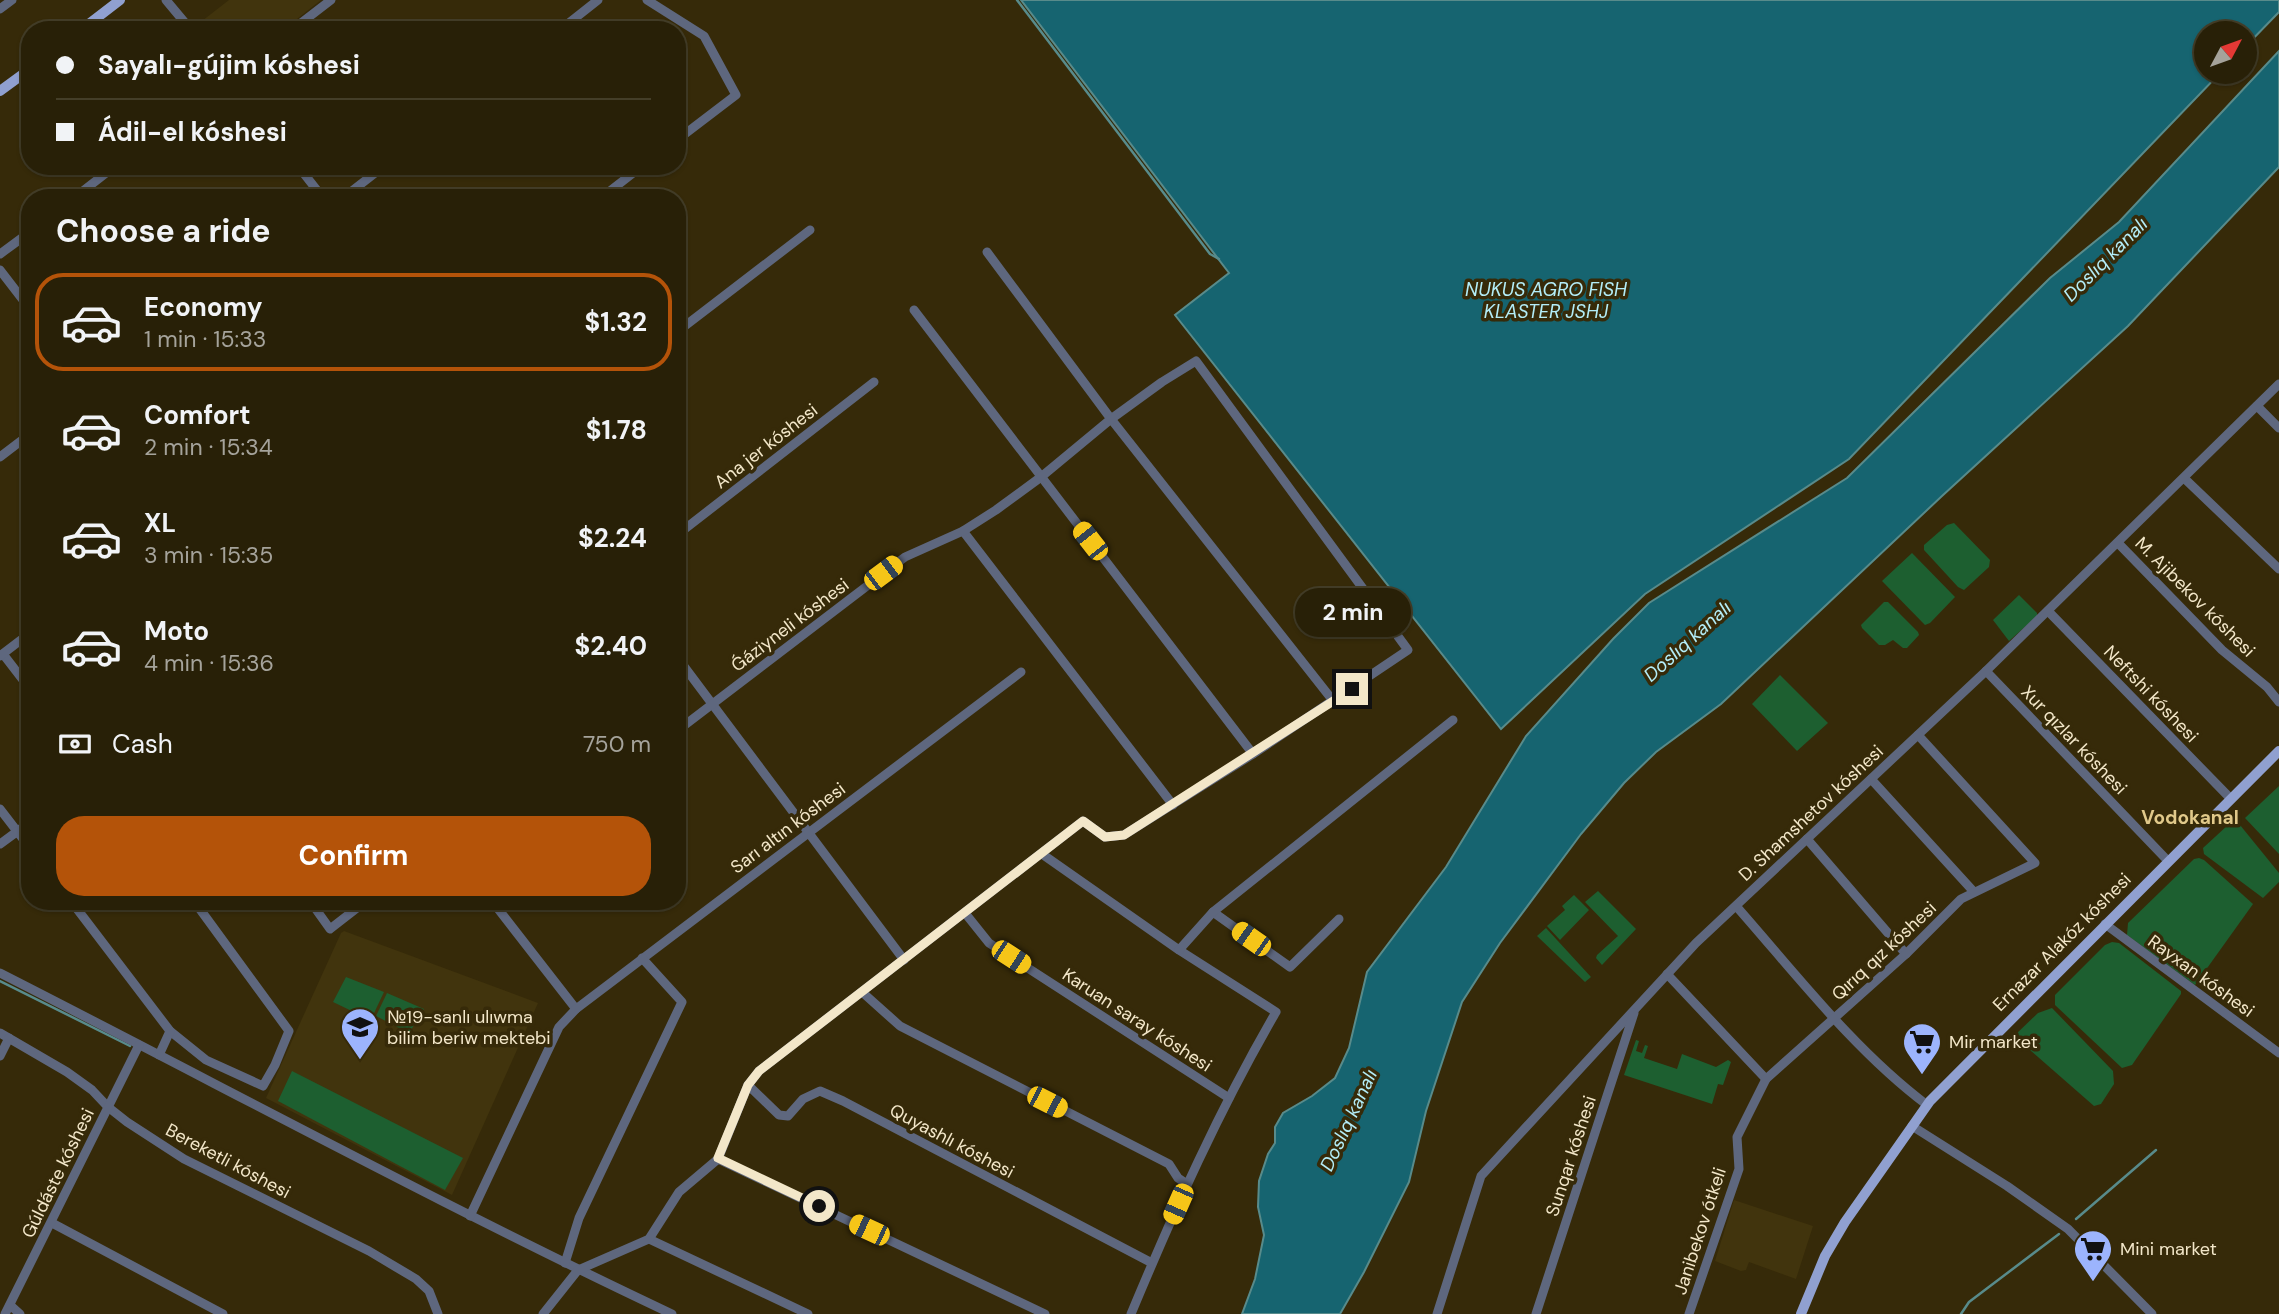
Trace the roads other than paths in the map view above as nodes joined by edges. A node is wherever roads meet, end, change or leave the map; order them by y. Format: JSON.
{"nodes":[{"id":1,"x":12,"y":0,"type":"edge"},
{"id":2,"x":120,"y":0,"type":"edge"},
{"id":3,"x":166,"y":0,"type":"edge"},
{"id":4,"x":331,"y":0,"type":"edge"},
{"id":5,"x":598,"y":0,"type":"edge"},
{"id":6,"x":647,"y":0,"type":"edge"},
{"id":7,"x":0,"y":9,"type":"edge"},
{"id":8,"x":93,"y":21,"type":"edge"},
{"id":9,"x":184,"y":21,"type":"edge"},
{"id":10,"x":304,"y":21,"type":"edge"},
{"id":11,"x":571,"y":21,"type":"edge"},
{"id":12,"x":680,"y":21,"type":"edge"},
{"id":13,"x":686,"y":25,"type":"edge"},
{"id":14,"x":21,"y":76,"type":"edge"},
{"id":15,"x":0,"y":91,"type":"edge"},
{"id":16,"x":686,"y":132,"type":"edge"},
{"id":17,"x":103,"y":175,"type":"edge"},
{"id":18,"x":305,"y":175,"type":"edge"},
{"id":19,"x":372,"y":175,"type":"edge"},
{"id":20,"x":630,"y":175,"type":"edge"},
{"id":21,"x":86,"y":189,"type":"edge"},
{"id":22,"x":316,"y":189,"type":"edge"},
{"id":23,"x":355,"y":189,"type":"edge"},
{"id":24,"x":613,"y":189,"type":"edge"},
{"id":25,"x":810,"y":230,"type":"dead end"},
{"id":26,"x":21,"y":239,"type":"edge"},
{"id":27,"x":987,"y":253,"type":"dead end"},
{"id":28,"x":0,"y":254,"type":"edge"},
{"id":29,"x":0,"y":270,"type":"edge"},
{"id":30,"x":21,"y":297,"type":"edge"},
{"id":31,"x":914,"y":310,"type":"dead end"},
{"id":32,"x":686,"y":325,"type":"edge"},
{"id":33,"x":874,"y":382,"type":"dead end"},
{"id":34,"x":2279,"y":384,"type":"edge"},
{"id":35,"x":2257,"y":407,"type":"junction"},
{"id":36,"x":1111,"y":419,"type":"junction"},
{"id":37,"x":2279,"y":428,"type":"edge"},
{"id":38,"x":21,"y":441,"type":"edge"},
{"id":39,"x":0,"y":457,"type":"edge"},
{"id":40,"x":1041,"y":477,"type":"junction"},
{"id":41,"x":2185,"y":479,"type":"junction"},
{"id":42,"x":686,"y":528,"type":"edge"},
{"id":43,"x":963,"y":531,"type":"junction"},
{"id":44,"x":2118,"y":543,"type":"junction"},
{"id":45,"x":2279,"y":569,"type":"edge"},
{"id":46,"x":2048,"y":611,"type":"junction"},
{"id":47,"x":21,"y":640,"type":"edge"},
{"id":48,"x":1,"y":655,"type":"edge"},
{"id":49,"x":686,"y":668,"type":"edge"},
{"id":50,"x":1986,"y":671,"type":"junction"},
{"id":51,"x":1021,"y":672,"type":"dead end"},
{"id":52,"x":21,"y":678,"type":"edge"},
{"id":53,"x":1334,"y":702,"type":"junction"},
{"id":54,"x":2279,"y":702,"type":"edge"},
{"id":55,"x":713,"y":703,"type":"junction"},
{"id":56,"x":1454,"y":720,"type":"dead end"},
{"id":57,"x":686,"y":724,"type":"edge"},
{"id":58,"x":1918,"y":735,"type":"junction"},
{"id":59,"x":2279,"y":751,"type":"edge"},
{"id":60,"x":1253,"y":754,"type":"junction"},
{"id":61,"x":1871,"y":779,"type":"junction"},
{"id":62,"x":2231,"y":799,"type":"junction"},
{"id":63,"x":1172,"y":805,"type":"junction"},
{"id":64,"x":0,"y":809,"type":"edge"},
{"id":65,"x":21,"y":829,"type":"edge"},
{"id":66,"x":17,"y":832,"type":"junction"},
{"id":67,"x":809,"y":832,"type":"junction"},
{"id":68,"x":21,"y":837,"type":"edge"},
{"id":69,"x":1807,"y":839,"type":"junction"},
{"id":70,"x":0,"y":844,"type":"edge"},
{"id":71,"x":1042,"y":854,"type":"junction"},
{"id":72,"x":2168,"y":861,"type":"junction"},
{"id":73,"x":1974,"y":892,"type":"junction"},
{"id":74,"x":1736,"y":906,"type":"junction"},
{"id":75,"x":78,"y":910,"type":"edge"},
{"id":76,"x":201,"y":910,"type":"edge"},
{"id":77,"x":316,"y":910,"type":"edge"},
{"id":78,"x":354,"y":910,"type":"edge"},
{"id":79,"x":499,"y":910,"type":"edge"},
{"id":80,"x":1213,"y":912,"type":"junction"},
{"id":81,"x":965,"y":913,"type":"junction"},
{"id":82,"x":1339,"y":919,"type":"dead end"},
{"id":83,"x":2105,"y":924,"type":"junction"},
{"id":84,"x":1179,"y":950,"type":"junction"},
{"id":85,"x":1906,"y":954,"type":"junction"},
{"id":86,"x":642,"y":958,"type":"junction"},
{"id":87,"x":904,"y":960,"type":"junction"},
{"id":88,"x":0,"y":973,"type":"edge"},
{"id":89,"x":1667,"y":974,"type":"junction"},
{"id":90,"x":862,"y":992,"type":"junction"},
{"id":91,"x":576,"y":1009,"type":"junction"},
{"id":92,"x":1636,"y":1009,"type":"junction"},
{"id":93,"x":1835,"y":1018,"type":"junction"},
{"id":94,"x":170,"y":1031,"type":"junction"},
{"id":95,"x":0,"y":1033,"type":"edge"},
{"id":96,"x":9,"y":1038,"type":"junction"},
{"id":97,"x":139,"y":1045,"type":"junction"},
{"id":98,"x":2279,"y":1053,"type":"edge"},
{"id":99,"x":159,"y":1055,"type":"junction"},
{"id":100,"x":0,"y":1056,"type":"edge"},
{"id":101,"x":1766,"y":1079,"type":"junction"},
{"id":102,"x":748,"y":1085,"type":"junction"},
{"id":103,"x":1230,"y":1098,"type":"junction"},
{"id":104,"x":1927,"y":1105,"type":"junction"},
{"id":105,"x":108,"y":1107,"type":"junction"},
{"id":106,"x":1912,"y":1126,"type":"junction"},
{"id":107,"x":718,"y":1158,"type":"junction"},
{"id":108,"x":1187,"y":1185,"type":"junction"},
{"id":109,"x":470,"y":1216,"type":"junction"},
{"id":110,"x":52,"y":1223,"type":"junction"},
{"id":111,"x":649,"y":1239,"type":"junction"},
{"id":112,"x":1152,"y":1263,"type":"junction"},
{"id":113,"x":565,"y":1264,"type":"junction"},
{"id":114,"x":578,"y":1270,"type":"junction"},
{"id":115,"x":8,"y":1310,"type":"edge"},
{"id":116,"x":19,"y":1314,"type":"edge"},
{"id":117,"x":223,"y":1314,"type":"edge"},
{"id":118,"x":438,"y":1314,"type":"edge"},
{"id":119,"x":543,"y":1314,"type":"edge"},
{"id":120,"x":673,"y":1314,"type":"edge"},
{"id":121,"x":808,"y":1314,"type":"edge"},
{"id":122,"x":1045,"y":1314,"type":"edge"},
{"id":123,"x":1131,"y":1314,"type":"edge"},
{"id":124,"x":1437,"y":1314,"type":"edge"},
{"id":125,"x":1535,"y":1314,"type":"edge"},
{"id":126,"x":1689,"y":1314,"type":"edge"},
{"id":127,"x":1801,"y":1314,"type":"edge"},
{"id":128,"x":2152,"y":1314,"type":"edge"}],
"edges":[{"from":1,"to":7,"type":"street"},
{"from":2,"to":8,"type":"main road"},
{"from":3,"to":9,"type":"street"},
{"from":4,"to":10,"type":"street"},
{"from":5,"to":11,"type":"street"},
{"from":6,"to":12,"type":"street"},
{"from":13,"to":16,"type":"street"},
{"from":14,"to":15,"type":"main road"},
{"from":17,"to":21,"type":"street"},
{"from":18,"to":22,"type":"street"},
{"from":19,"to":23,"type":"street"},
{"from":20,"to":24,"type":"street"},
{"from":25,"to":32,"type":"street"},
{"from":26,"to":28,"type":"street"},
{"from":27,"to":36,"type":"street"},
{"from":29,"to":30,"type":"street"},
{"from":31,"to":40,"type":"street"},
{"from":33,"to":42,"type":"street","name":"Ana jer kóshesi"},
{"from":34,"to":35,"type":"street","name":"D. Shamshetov kóshesi"},
{"from":35,"to":37,"type":"street"},
{"from":35,"to":41,"type":"street","name":"D. Shamshetov kóshesi"},
{"from":36,"to":40,"type":"street","name":"Ǵáziyneli kóshesi"},
{"from":36,"to":53,"type":"street"},
{"from":36,"to":53,"type":"street","name":"Ǵáziyneli kóshesi"},
{"from":38,"to":39,"type":"street"},
{"from":40,"to":43,"type":"street","name":"Ǵáziyneli kóshesi"},
{"from":40,"to":60,"type":"street"},
{"from":41,"to":44,"type":"street","name":"D. Shamshetov kóshesi"},
{"from":41,"to":45,"type":"street"},
{"from":43,"to":55,"type":"street","name":"Ǵáziyneli kóshesi"},
{"from":43,"to":63,"type":"street"},
{"from":44,"to":46,"type":"street","name":"D. Shamshetov kóshesi"},
{"from":44,"to":54,"type":"street","name":"M. Ajibekov kóshesi"},
{"from":46,"to":50,"type":"street","name":"D. Shamshetov kóshesi"},
{"from":46,"to":62,"type":"street","name":"Neftshi kóshesi"},
{"from":47,"to":48,"type":"street"},
{"from":48,"to":52,"type":"street"},
{"from":49,"to":55,"type":"street"},
{"from":50,"to":58,"type":"street","name":"D. Shamshetov kóshesi"},
{"from":50,"to":72,"type":"street","name":"Xur qızlar kóshesi"},
{"from":51,"to":67,"type":"street","name":"Sarı altın kóshesi"},
{"from":53,"to":60,"type":"street"},
{"from":55,"to":57,"type":"street","name":"Ǵáziyneli kóshesi"},
{"from":55,"to":67,"type":"street"},
{"from":56,"to":80,"type":"street"},
{"from":58,"to":61,"type":"street","name":"D. Shamshetov kóshesi"},
{"from":58,"to":73,"type":"street","name":"Qırıq qız kóshesi"},
{"from":59,"to":62,"type":"main road","name":"Ernazar Alakóz kóshesi"},
{"from":60,"to":63,"type":"street"},
{"from":61,"to":69,"type":"street","name":"D. Shamshetov kóshesi"},
{"from":61,"to":73,"type":"street"},
{"from":62,"to":72,"type":"main road","name":"Ernazar Alakóz kóshesi"},
{"from":63,"to":71,"type":"street"},
{"from":64,"to":66,"type":"street"},
{"from":65,"to":66,"type":"street"},
{"from":66,"to":68,"type":"street"},
{"from":66,"to":70,"type":"street"},
{"from":67,"to":86,"type":"street","name":"Sarı altın kóshesi"},
{"from":67,"to":87,"type":"street"},
{"from":69,"to":74,"type":"street","name":"D. Shamshetov kóshesi"},
{"from":69,"to":85,"type":"street"},
{"from":71,"to":81,"type":"street"},
{"from":71,"to":84,"type":"street"},
{"from":72,"to":83,"type":"main road","name":"Ernazar Alakóz kóshesi"},
{"from":73,"to":85,"type":"street","name":"Qırıq qız kóshesi"},
{"from":74,"to":89,"type":"street","name":"D. Shamshetov kóshesi"},
{"from":74,"to":93,"type":"street"},
{"from":75,"to":94,"type":"street"},
{"from":76,"to":94,"type":"street"},
{"from":77,"to":78,"type":"street"},
{"from":79,"to":91,"type":"street"},
{"from":80,"to":82,"type":"street"},
{"from":80,"to":84,"type":"street"},
{"from":81,"to":87,"type":"street"},
{"from":81,"to":103,"type":"street","name":"Karuan saray kóshesi"},
{"from":83,"to":98,"type":"street","name":"Rayxan kóshesi"},
{"from":83,"to":104,"type":"main road","name":"Ernazar Alakóz kóshesi"},
{"from":84,"to":103,"type":"street"},
{"from":85,"to":93,"type":"street","name":"Qırıq qız kóshesi"},
{"from":86,"to":91,"type":"street","name":"Sarı altın kóshesi"},
{"from":86,"to":113,"type":"street"},
{"from":87,"to":90,"type":"street"},
{"from":88,"to":97,"type":"street"},
{"from":89,"to":92,"type":"street","name":"D. Shamshetov kóshesi"},
{"from":89,"to":101,"type":"street"},
{"from":90,"to":102,"type":"street"},
{"from":90,"to":108,"type":"street"},
{"from":91,"to":109,"type":"street","name":"Sarı altın kóshesi"},
{"from":92,"to":124,"type":"street","name":"D. Shamshetov kóshesi"},
{"from":92,"to":125,"type":"street","name":"Sunqar kóshesi"},
{"from":93,"to":101,"type":"street","name":"Qırıq qız kóshesi"},
{"from":93,"to":104,"type":"street"},
{"from":94,"to":99,"type":"street"},
{"from":95,"to":96,"type":"street","name":"Bereketli kóshesi"},
{"from":96,"to":100,"type":"street"},
{"from":96,"to":105,"type":"street","name":"Bereketli kóshesi"},
{"from":97,"to":99,"type":"street"},
{"from":97,"to":105,"type":"street","name":"Gúldáste kóshesi"},
{"from":99,"to":109,"type":"street"},
{"from":101,"to":126,"type":"street","name":"Janibekov ótkeli"},
{"from":102,"to":107,"type":"street"},
{"from":102,"to":112,"type":"street","name":"Quyashlı kóshesi"},
{"from":103,"to":108,"type":"street"},
{"from":104,"to":106,"type":"main road","name":"Ernazar Alakóz kóshesi"},
{"from":105,"to":110,"type":"street","name":"Gúldáste kóshesi"},
{"from":105,"to":118,"type":"street","name":"Bereketli kóshesi"},
{"from":106,"to":127,"type":"main road","name":"Ernazar Alakóz kóshesi"},
{"from":106,"to":128,"type":"street"},
{"from":107,"to":111,"type":"street"},
{"from":107,"to":122,"type":"street"},
{"from":108,"to":112,"type":"street"},
{"from":109,"to":113,"type":"street"},
{"from":110,"to":115,"type":"street","name":"Gúldáste kóshesi"},
{"from":110,"to":117,"type":"street"},
{"from":111,"to":114,"type":"street"},
{"from":111,"to":121,"type":"street"},
{"from":112,"to":123,"type":"street"},
{"from":113,"to":114,"type":"street"},
{"from":114,"to":119,"type":"street"},
{"from":114,"to":120,"type":"street"},
{"from":115,"to":116,"type":"street"}]}
